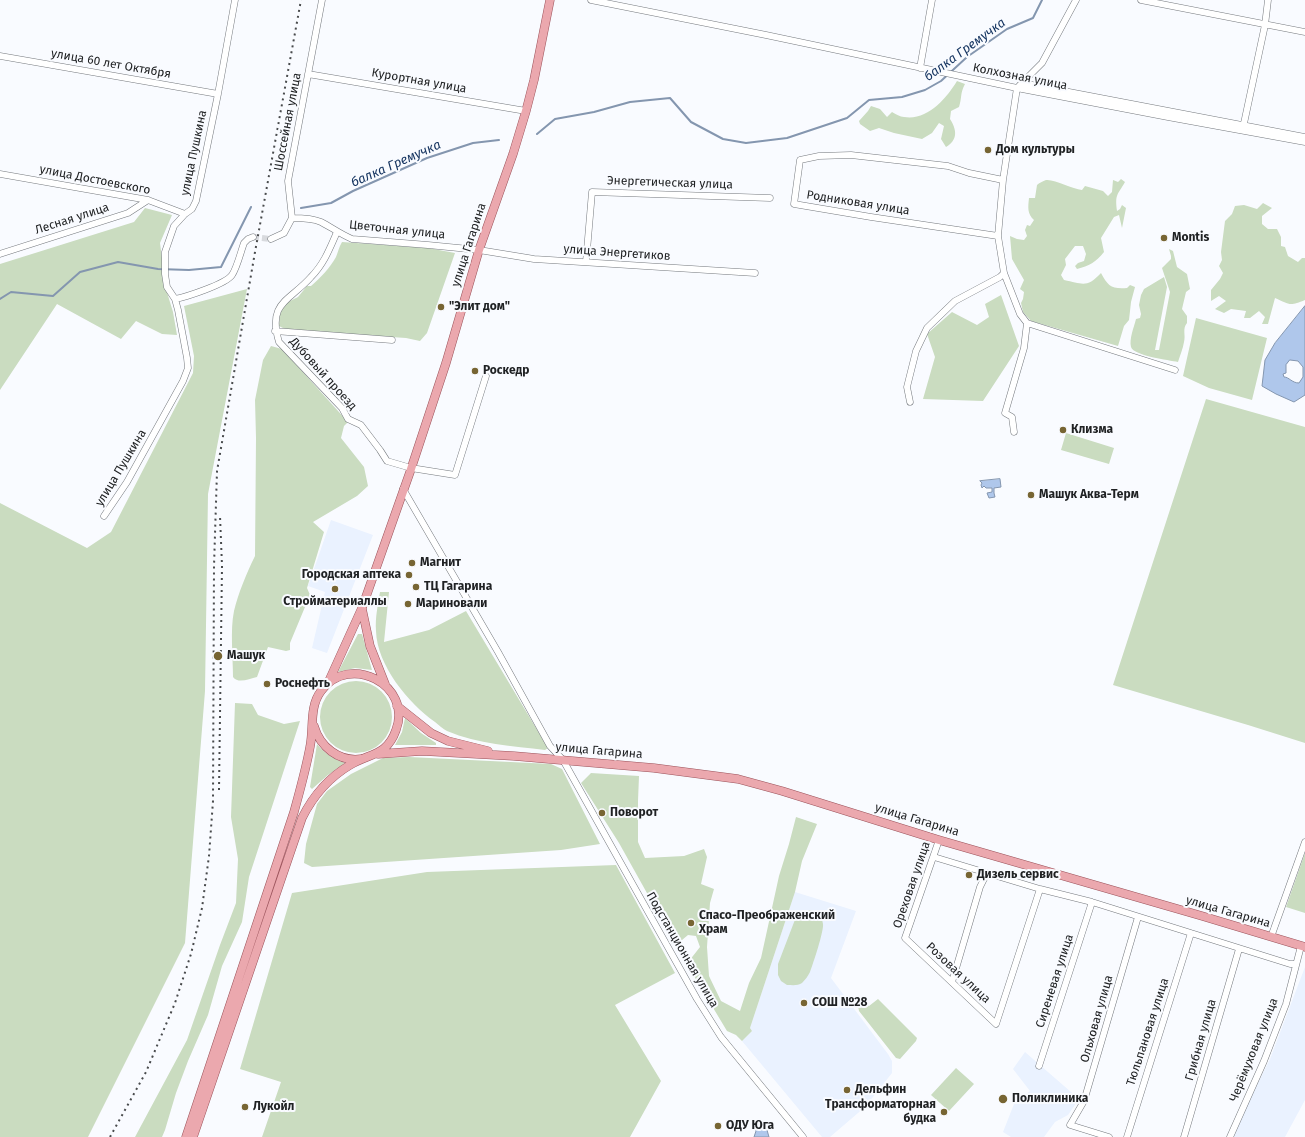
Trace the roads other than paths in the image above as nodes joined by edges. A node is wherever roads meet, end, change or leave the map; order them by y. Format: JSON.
{"nodes":[{"id":1,"x":235,"y":0,"type":"edge"},
{"id":2,"x":322,"y":0,"type":"edge"},
{"id":3,"x":550,"y":0,"type":"edge"},
{"id":4,"x":591,"y":0,"type":"edge"},
{"id":5,"x":932,"y":0,"type":"edge"},
{"id":6,"x":1076,"y":0,"type":"edge"},
{"id":7,"x":1141,"y":0,"type":"edge"},
{"id":8,"x":1268,"y":0,"type":"edge"},
{"id":9,"x":1265,"y":24,"type":"junction"},
{"id":10,"x":1305,"y":32,"type":"edge"},
{"id":11,"x":0,"y":56,"type":"edge"},
{"id":12,"x":920,"y":68,"type":"junction"},
{"id":13,"x":308,"y":74,"type":"junction"},
{"id":14,"x":1018,"y":87,"type":"junction"},
{"id":15,"x":218,"y":94,"type":"junction"},
{"id":16,"x":526,"y":111,"type":"junction"},
{"id":17,"x":1243,"y":128,"type":"junction"},
{"id":18,"x":1305,"y":137,"type":"edge"},
{"id":19,"x":1305,"y":142,"type":"edge"},
{"id":20,"x":0,"y":174,"type":"edge"},
{"id":21,"x":1003,"y":180,"type":"junction"},
{"id":22,"x":770,"y":198,"type":"dead end"},
{"id":23,"x":148,"y":200,"type":"junction"},
{"id":24,"x":185,"y":214,"type":"junction"},
{"id":25,"x":292,"y":218,"type":"junction"},
{"id":26,"x":337,"y":232,"type":"junction"},
{"id":27,"x":998,"y":236,"type":"junction"},
{"id":28,"x":253,"y":237,"type":"dead end"},
{"id":29,"x":271,"y":239,"type":"tunnel mouth"},
{"id":30,"x":479,"y":250,"type":"junction"},
{"id":31,"x":0,"y":254,"type":"edge"},
{"id":32,"x":586,"y":262,"type":"junction"},
{"id":33,"x":755,"y":273,"type":"dead end"},
{"id":34,"x":1004,"y":273,"type":"junction"},
{"id":35,"x":175,"y":299,"type":"junction"},
{"id":36,"x":1028,"y":323,"type":"junction"},
{"id":37,"x":275,"y":331,"type":"junction"},
{"id":38,"x":392,"y":340,"type":"dead end"},
{"id":39,"x":1175,"y":370,"type":"dead end"},
{"id":40,"x":486,"y":376,"type":"dead end"},
{"id":41,"x":910,"y":402,"type":"dead end"},
{"id":42,"x":1014,"y":432,"type":"dead end"},
{"id":43,"x":411,"y":468,"type":"junction"},
{"id":44,"x":403,"y":489,"type":"junction"},
{"id":45,"x":104,"y":516,"type":"dead end"},
{"id":46,"x":362,"y":608,"type":"junction"},
{"id":47,"x":328,"y":683,"type":"junction"},
{"id":48,"x":386,"y":686,"type":"junction"},
{"id":49,"x":397,"y":706,"type":"junction"},
{"id":50,"x":313,"y":724,"type":"junction"},
{"id":51,"x":371,"y":756,"type":"junction"},
{"id":52,"x":514,"y":756,"type":"junction"},
{"id":53,"x":563,"y":760,"type":"junction"},
{"id":54,"x":939,"y":840,"type":"junction"},
{"id":55,"x":1305,"y":842,"type":"edge"},
{"id":56,"x":934,"y":857,"type":"junction"},
{"id":57,"x":987,"y":873,"type":"junction"},
{"id":58,"x":1040,"y":889,"type":"junction"},
{"id":59,"x":1092,"y":902,"type":"junction"},
{"id":60,"x":1138,"y":917,"type":"junction"},
{"id":61,"x":1191,"y":933,"type":"junction"},
{"id":62,"x":1271,"y":937,"type":"junction"},
{"id":63,"x":905,"y":938,"type":"joint"},
{"id":64,"x":1303,"y":947,"type":"edge"},
{"id":65,"x":1239,"y":949,"type":"junction"},
{"id":66,"x":1296,"y":964,"type":"junction"},
{"id":67,"x":952,"y":982,"type":"junction"},
{"id":68,"x":1039,"y":1066,"type":"dead end"},
{"id":69,"x":186,"y":1137,"type":"edge"},
{"id":70,"x":193,"y":1137,"type":"edge"},
{"id":71,"x":802,"y":1137,"type":"edge"},
{"id":72,"x":1109,"y":1137,"type":"edge"},
{"id":73,"x":1127,"y":1137,"type":"edge"},
{"id":74,"x":1184,"y":1137,"type":"edge"},
{"id":75,"x":1230,"y":1137,"type":"edge"}],
"edges":[{"from":1,"to":15,"type":"street","name":"улица Пушкина"},
{"from":2,"to":13,"type":"street","name":"Шоссейная улица"},
{"from":3,"to":16,"type":"main road","name":"улица Гагарина"},
{"from":4,"to":12,"type":"street","name":"Колхозная улица"},
{"from":5,"to":12,"type":"street"},
{"from":6,"to":14,"type":"street"},
{"from":7,"to":9,"type":"street"},
{"from":8,"to":9,"type":"street"},
{"from":9,"to":10,"type":"street"},
{"from":9,"to":17,"type":"street"},
{"from":11,"to":15,"type":"street","name":"улица 60 лет Октября"},
{"from":12,"to":14,"type":"street","name":"Колхозная улица"},
{"from":13,"to":16,"type":"street","name":"Курортная улица"},
{"from":13,"to":25,"type":"street","name":"Шоссейная улица"},
{"from":14,"to":17,"type":"street","name":"Колхозная улица"},
{"from":14,"to":21,"type":"street"},
{"from":15,"to":24,"type":"street","name":"улица Пушкина"},
{"from":16,"to":30,"type":"main road","name":"улица Гагарина"},
{"from":17,"to":18,"type":"street","name":"Колхозная улица"},
{"from":17,"to":19,"type":"street","name":"Колхозная улица"},
{"from":20,"to":23,"type":"street","name":"улица Достоевского"},
{"from":21,"to":27,"type":"street"},
{"from":21,"to":27,"type":"street","name":"Родниковая улица"},
{"from":22,"to":32,"type":"street","name":"Энергетическая улица"},
{"from":23,"to":24,"type":"street","name":"улица Достоевского"},
{"from":23,"to":31,"type":"street","name":"Лесная улица"},
{"from":24,"to":35,"type":"street","name":"улица Пушкина"},
{"from":25,"to":26,"type":"street","name":"Цветочная улица"},
{"from":25,"to":29,"type":"street"},
{"from":26,"to":30,"type":"street","name":"Цветочная улица"},
{"from":26,"to":37,"type":"street","name":"Цветочная улица"},
{"from":27,"to":34,"type":"street"},
{"from":28,"to":35,"type":"street"},
{"from":30,"to":32,"type":"street","name":"улица Энергетиков"},
{"from":30,"to":43,"type":"main road","name":"улица Гагарина"},
{"from":32,"to":33,"type":"street","name":"улица Энергетиков"},
{"from":34,"to":36,"type":"street"},
{"from":34,"to":41,"type":"street"},
{"from":35,"to":45,"type":"street","name":"улица Пушкина"},
{"from":36,"to":39,"type":"street"},
{"from":36,"to":42,"type":"street"},
{"from":37,"to":38,"type":"street","name":"Дубовый проезд"},
{"from":37,"to":43,"type":"street","name":"Дубовый проезд"},
{"from":40,"to":43,"type":"street","name":"Дубовый проезд"},
{"from":43,"to":44,"type":"main road","name":"улица Гагарина"},
{"from":44,"to":46,"type":"main road","name":"улица Гагарина"},
{"from":44,"to":53,"type":"street","name":"Подстанционная улица"},
{"from":46,"to":47,"type":"main road","name":"улица Гагарина"},
{"from":46,"to":48,"type":"main road"},
{"from":47,"to":48,"type":"main road"},
{"from":47,"to":50,"type":"main road"},
{"from":48,"to":49,"type":"main road"},
{"from":49,"to":51,"type":"main road"},
{"from":49,"to":52,"type":"main road"},
{"from":50,"to":51,"type":"main road"},
{"from":50,"to":69,"type":"main road"},
{"from":51,"to":52,"type":"main road"},
{"from":51,"to":70,"type":"main road"},
{"from":52,"to":53,"type":"main road","name":"улица Гагарина"},
{"from":53,"to":54,"type":"main road","name":"улица Гагарина"},
{"from":53,"to":71,"type":"street","name":"Подстанционная улица"},
{"from":54,"to":56,"type":"street","name":"Ореховая улица"},
{"from":54,"to":62,"type":"main road","name":"улица Гагарина"},
{"from":55,"to":62,"type":"street"},
{"from":56,"to":57,"type":"street"},
{"from":56,"to":63,"type":"street","name":"Ореховая улица"},
{"from":57,"to":58,"type":"street"},
{"from":57,"to":67,"type":"street"},
{"from":58,"to":59,"type":"street"},
{"from":58,"to":67,"type":"street","name":"Розовая улица"},
{"from":59,"to":60,"type":"street"},
{"from":59,"to":68,"type":"street","name":"Сиреневая улица"},
{"from":60,"to":61,"type":"street"},
{"from":60,"to":72,"type":"street","name":"Ольховая улица"},
{"from":61,"to":65,"type":"street"},
{"from":61,"to":73,"type":"street","name":"Тюльпановая улица"},
{"from":62,"to":64,"type":"main road","name":"улица Гагарина"},
{"from":63,"to":67,"type":"street","name":"Розовая улица"},
{"from":64,"to":66,"type":"street","name":"Черёмуховая улица"},
{"from":65,"to":66,"type":"street"},
{"from":65,"to":74,"type":"street","name":"Грибная улица"},
{"from":66,"to":75,"type":"street","name":"Черёмуховая улица"}]}
